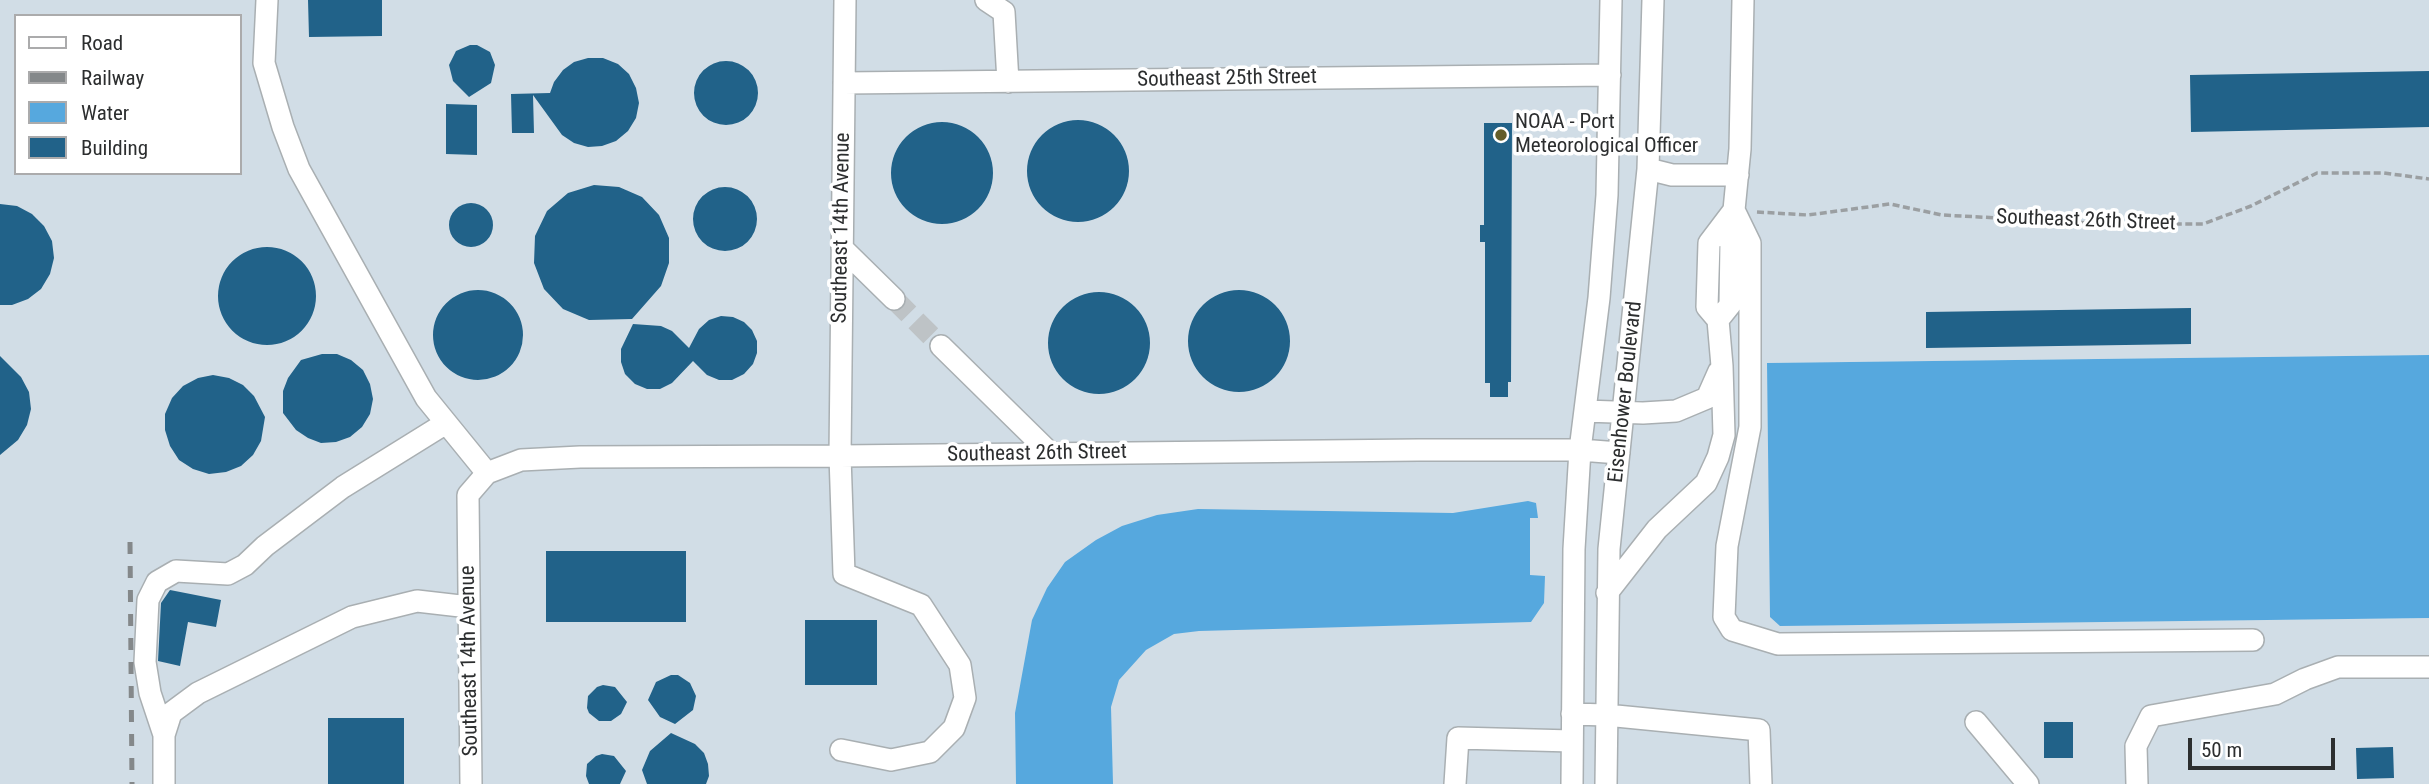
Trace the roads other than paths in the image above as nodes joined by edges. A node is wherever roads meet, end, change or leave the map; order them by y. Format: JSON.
{"nodes":[{"id":1,"x":267,"y":0,"type":"edge"},
{"id":2,"x":845,"y":0,"type":"edge"},
{"id":3,"x":986,"y":0,"type":"edge"},
{"id":4,"x":1597,"y":0,"type":"edge"},
{"id":5,"x":1611,"y":0,"type":"edge"},
{"id":6,"x":1653,"y":0,"type":"edge"},
{"id":7,"x":1744,"y":0,"type":"edge"},
{"id":8,"x":1610,"y":75,"type":"junction"},
{"id":9,"x":1007,"y":82,"type":"junction"},
{"id":10,"x":844,"y":83,"type":"junction"},
{"id":11,"x":1648,"y":169,"type":"junction"},
{"id":12,"x":1738,"y":175,"type":"junction"},
{"id":13,"x":1734,"y":210,"type":"junction"},
{"id":14,"x":842,"y":248,"type":"junction"},
{"id":15,"x":894,"y":299,"type":"tunnel mouth"},
{"id":16,"x":941,"y":346,"type":"tunnel mouth"},
{"id":17,"x":1722,"y":366,"type":"junction"},
{"id":18,"x":1585,"y":411,"type":"junction"},
{"id":19,"x":1623,"y":413,"type":"junction"},
{"id":20,"x":446,"y":423,"type":"junction"},
{"id":21,"x":1580,"y":450,"type":"junction"},
{"id":22,"x":1619,"y":453,"type":"junction"},
{"id":23,"x":1051,"y":454,"type":"junction"},
{"id":24,"x":840,"y":456,"type":"junction"},
{"id":25,"x":487,"y":473,"type":"junction"},
{"id":26,"x":468,"y":495,"type":"joint"},
{"id":27,"x":1607,"y":593,"type":"junction"},
{"id":28,"x":469,"y":607,"type":"junction"},
{"id":29,"x":2253,"y":640,"type":"dead end"},
{"id":30,"x":2429,"y":667,"type":"edge"},
{"id":31,"x":1572,"y":715,"type":"junction"},
{"id":32,"x":1606,"y":715,"type":"junction"},
{"id":33,"x":1976,"y":722,"type":"dead end"},
{"id":34,"x":164,"y":735,"type":"junction"},
{"id":35,"x":1572,"y":741,"type":"junction"},
{"id":36,"x":841,"y":750,"type":"dead end"},
{"id":37,"x":164,"y":784,"type":"edge"},
{"id":38,"x":471,"y":784,"type":"edge"},
{"id":39,"x":1455,"y":784,"type":"edge"},
{"id":40,"x":1572,"y":784,"type":"edge"},
{"id":41,"x":1606,"y":784,"type":"edge"},
{"id":42,"x":1761,"y":784,"type":"edge"},
{"id":43,"x":2028,"y":784,"type":"edge"},
{"id":44,"x":2137,"y":784,"type":"edge"}],
"edges":[{"from":1,"to":20,"type":"street"},
{"from":2,"to":10,"type":"street","name":"Southeast 14th Avenue"},
{"from":3,"to":9,"type":"street"},
{"from":4,"to":8,"type":"street"},
{"from":5,"to":8,"type":"street","name":"Eisenhower Boulevard"},
{"from":6,"to":11,"type":"street","name":"Eisenhower Boulevard"},
{"from":7,"to":12,"type":"street"},
{"from":8,"to":9,"type":"street","name":"Southeast 25th Street"},
{"from":8,"to":18,"type":"street","name":"Eisenhower Boulevard"},
{"from":9,"to":10,"type":"street","name":"Southeast 25th Street"},
{"from":10,"to":14,"type":"street","name":"Southeast 14th Avenue"},
{"from":11,"to":12,"type":"street"},
{"from":11,"to":19,"type":"street","name":"Eisenhower Boulevard"},
{"from":12,"to":13,"type":"street"},
{"from":13,"to":17,"type":"street"},
{"from":13,"to":29,"type":"street"},
{"from":14,"to":15,"type":"street"},
{"from":14,"to":24,"type":"street","name":"Southeast 14th Avenue"},
{"from":16,"to":23,"type":"street"},
{"from":17,"to":19,"type":"street"},
{"from":17,"to":27,"type":"street"},
{"from":18,"to":19,"type":"street"},
{"from":18,"to":21,"type":"street","name":"Eisenhower Boulevard"},
{"from":19,"to":22,"type":"street","name":"Eisenhower Boulevard"},
{"from":20,"to":25,"type":"street"},
{"from":20,"to":34,"type":"street"},
{"from":21,"to":22,"type":"street","name":"Southeast 26th Street"},
{"from":21,"to":23,"type":"street","name":"Southeast 26th Street"},
{"from":21,"to":31,"type":"street","name":"Eisenhower Boulevard"},
{"from":22,"to":27,"type":"street","name":"Eisenhower Boulevard"},
{"from":23,"to":24,"type":"street","name":"Southeast 26th Street"},
{"from":24,"to":25,"type":"street","name":"Southeast 26th Street"},
{"from":24,"to":36,"type":"street","name":"Southeast 14th Avenue"},
{"from":25,"to":26,"type":"street","name":"Southeast 26th Street"},
{"from":26,"to":28,"type":"street","name":"Southeast 14th Avenue"},
{"from":27,"to":32,"type":"street","name":"Eisenhower Boulevard"},
{"from":28,"to":34,"type":"street"},
{"from":28,"to":38,"type":"street","name":"Southeast 14th Avenue"},
{"from":30,"to":44,"type":"street"},
{"from":31,"to":32,"type":"street"},
{"from":31,"to":35,"type":"street","name":"Eisenhower Boulevard"},
{"from":32,"to":41,"type":"street","name":"Eisenhower Boulevard"},
{"from":32,"to":42,"type":"street"},
{"from":33,"to":43,"type":"street"},
{"from":34,"to":37,"type":"street"},
{"from":35,"to":39,"type":"street"},
{"from":35,"to":40,"type":"street","name":"Eisenhower Boulevard"}]}
